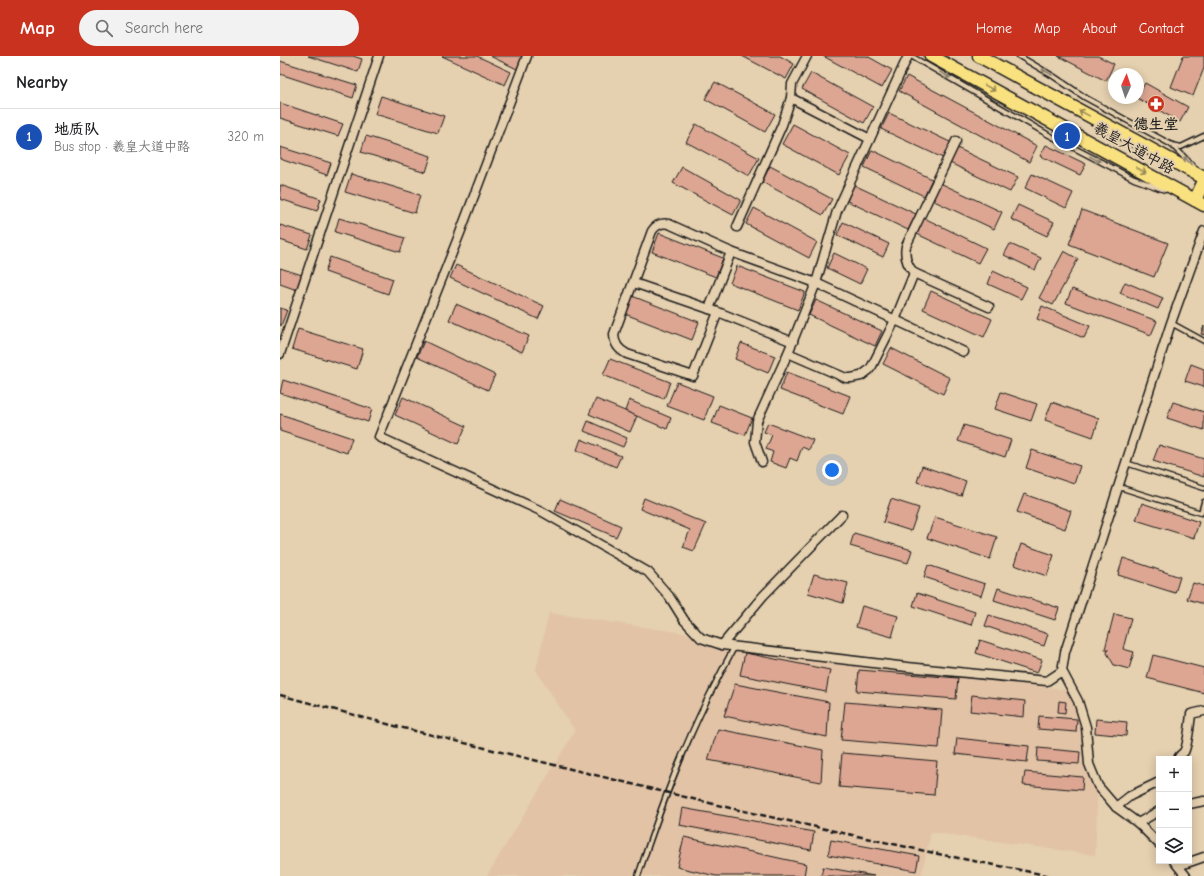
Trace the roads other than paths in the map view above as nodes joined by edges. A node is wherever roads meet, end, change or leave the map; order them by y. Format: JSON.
{"nodes":[{"id":1,"x":379,"y":56,"type":"edge"},
{"id":2,"x":527,"y":56,"type":"edge"},
{"id":3,"x":807,"y":56,"type":"edge"},
{"id":4,"x":910,"y":56,"type":"edge"},
{"id":5,"x":931,"y":56,"type":"edge"},
{"id":6,"x":979,"y":56,"type":"edge"},
{"id":7,"x":1019,"y":56,"type":"edge"},
{"id":8,"x":791,"y":98,"type":"junction"},
{"id":9,"x":1204,"y":136,"type":"edge"},
{"id":10,"x":870,"y":139,"type":"junction"},
{"id":11,"x":956,"y":141,"type":"dead end"},
{"id":12,"x":1172,"y":145,"type":"junction"},
{"id":13,"x":1204,"y":179,"type":"edge"},
{"id":14,"x":1199,"y":202,"type":"edge"},
{"id":15,"x":737,"y":227,"type":"dead end"},
{"id":16,"x":1204,"y":231,"type":"edge"},
{"id":17,"x":731,"y":252,"type":"junction"},
{"id":18,"x":914,"y":272,"type":"junction"},
{"id":19,"x":634,"y":282,"type":"junction"},
{"id":20,"x":816,"y":283,"type":"junction"},
{"id":21,"x":989,"y":307,"type":"dead end"},
{"id":22,"x":709,"y":309,"type":"junction"},
{"id":23,"x":718,"y":312,"type":"junction"},
{"id":24,"x":895,"y":320,"type":"junction"},
{"id":25,"x":1171,"y":323,"type":"junction"},
{"id":26,"x":1204,"y":341,"type":"edge"},
{"id":27,"x":793,"y":342,"type":"junction"},
{"id":28,"x":964,"y":352,"type":"dead end"},
{"id":29,"x":788,"y":353,"type":"junction"},
{"id":30,"x":280,"y":354,"type":"edge"},
{"id":31,"x":762,"y":462,"type":"dead end"},
{"id":32,"x":1126,"y":463,"type":"junction"},
{"id":33,"x":1119,"y":487,"type":"junction"},
{"id":34,"x":1204,"y":488,"type":"edge"},
{"id":35,"x":1204,"y":502,"type":"edge"},
{"id":36,"x":842,"y":515,"type":"dead end"},
{"id":37,"x":722,"y":644,"type":"junction"},
{"id":38,"x":735,"y":646,"type":"junction"},
{"id":39,"x":1062,"y":671,"type":"junction"},
{"id":40,"x":1204,"y":711,"type":"edge"},
{"id":41,"x":1179,"y":756,"type":"edge"},
{"id":42,"x":1156,"y":783,"type":"edge"},
{"id":43,"x":1204,"y":801,"type":"edge"},
{"id":44,"x":1192,"y":803,"type":"edge"},
{"id":45,"x":1116,"y":807,"type":"junction"},
{"id":46,"x":1156,"y":813,"type":"edge"},
{"id":47,"x":1138,"y":823,"type":"junction"},
{"id":48,"x":1156,"y":841,"type":"edge"},
{"id":49,"x":1204,"y":857,"type":"edge"},
{"id":50,"x":1192,"y":860,"type":"edge"},
{"id":51,"x":1177,"y":864,"type":"edge"},
{"id":52,"x":638,"y":876,"type":"edge"},
{"id":53,"x":1186,"y":876,"type":"edge"}],
"edges":[{"from":1,"to":30,"type":"street"},
{"from":2,"to":37,"type":"street"},
{"from":3,"to":8,"type":"street"},
{"from":4,"to":10,"type":"street"},
{"from":4,"to":14,"type":"lane","one_way":true},
{"from":5,"to":14,"type":"main road","name":"羲皇大道中路","one_way":true},
{"from":13,"to":6,"type":"main road","name":"羲皇大道中路","one_way":true},
{"from":12,"to":7,"type":"lane","one_way":true},
{"from":8,"to":10,"type":"street"},
{"from":8,"to":15,"type":"street"},
{"from":9,"to":12,"type":"lane"},
{"from":10,"to":20,"type":"street"},
{"from":11,"to":18,"type":"street"},
{"from":13,"to":12,"type":"lane","one_way":true},
{"from":13,"to":14,"type":"main road"},
{"from":16,"to":25,"type":"street"},
{"from":17,"to":19,"type":"street"},
{"from":17,"to":20,"type":"street"},
{"from":17,"to":22,"type":"street"},
{"from":18,"to":21,"type":"street"},
{"from":18,"to":24,"type":"street"},
{"from":19,"to":22,"type":"street"},
{"from":19,"to":23,"type":"street"},
{"from":20,"to":24,"type":"street"},
{"from":20,"to":27,"type":"street"},
{"from":22,"to":23,"type":"street"},
{"from":23,"to":27,"type":"street"},
{"from":24,"to":28,"type":"street"},
{"from":24,"to":29,"type":"street"},
{"from":25,"to":26,"type":"lane"},
{"from":25,"to":32,"type":"street"},
{"from":27,"to":29,"type":"street"},
{"from":29,"to":31,"type":"street"},
{"from":32,"to":33,"type":"street"},
{"from":32,"to":34,"type":"lane"},
{"from":33,"to":35,"type":"lane"},
{"from":33,"to":39,"type":"street"},
{"from":36,"to":37,"type":"street"},
{"from":37,"to":38,"type":"street"},
{"from":38,"to":39,"type":"street"},
{"from":38,"to":52,"type":"lane"},
{"from":39,"to":45,"type":"street"},
{"from":40,"to":41,"type":"street"},
{"from":42,"to":45,"type":"street"},
{"from":43,"to":44,"type":"street"},
{"from":45,"to":47,"type":"street"},
{"from":46,"to":47,"type":"street"},
{"from":47,"to":48,"type":"street"},
{"from":49,"to":50,"type":"street"},
{"from":51,"to":53,"type":"street"}]}
